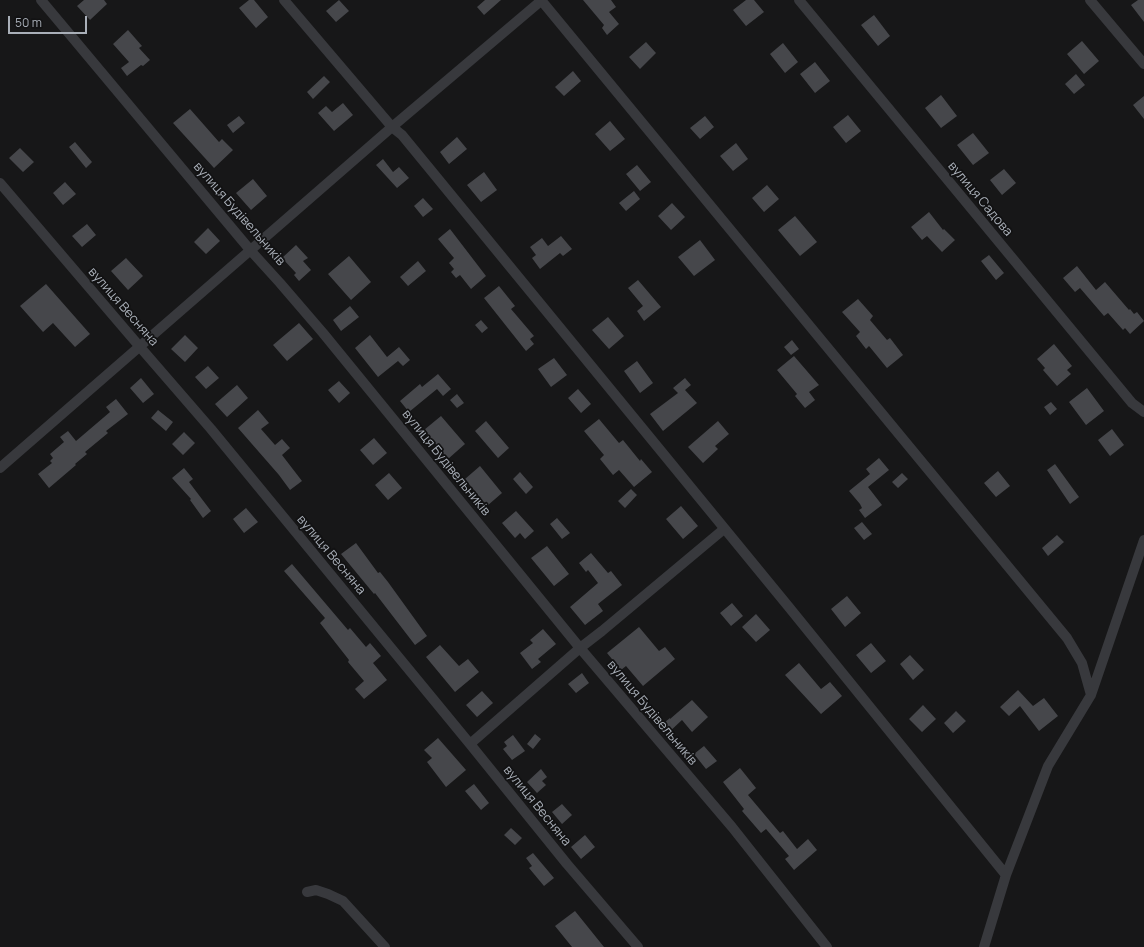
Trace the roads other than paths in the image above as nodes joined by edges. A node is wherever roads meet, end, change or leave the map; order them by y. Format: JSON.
{"nodes":[{"id":1,"x":41,"y":0,"type":"edge"},
{"id":2,"x":284,"y":0,"type":"edge"},
{"id":3,"x":541,"y":0,"type":"edge"},
{"id":4,"x":799,"y":0,"type":"edge"},
{"id":5,"x":1090,"y":0,"type":"edge"},
{"id":6,"x":1144,"y":64,"type":"edge"},
{"id":7,"x":392,"y":127,"type":"junction"},
{"id":8,"x":0,"y":183,"type":"edge"},
{"id":9,"x":251,"y":250,"type":"junction"},
{"id":10,"x":140,"y":347,"type":"junction"},
{"id":11,"x":1144,"y":412,"type":"edge"},
{"id":12,"x":0,"y":468,"type":"edge"},
{"id":13,"x":724,"y":529,"type":"junction"},
{"id":14,"x":1144,"y":540,"type":"edge"},
{"id":15,"x":580,"y":648,"type":"junction"},
{"id":16,"x":1091,"y":695,"type":"junction"},
{"id":17,"x":470,"y":744,"type":"junction"},
{"id":18,"x":1006,"y":876,"type":"junction"},
{"id":19,"x":307,"y":892,"type":"dead end"},
{"id":20,"x":385,"y":947,"type":"edge"},
{"id":21,"x":638,"y":947,"type":"edge"},
{"id":22,"x":827,"y":947,"type":"edge"},
{"id":23,"x":984,"y":947,"type":"edge"}],
"edges":[{"from":1,"to":9,"type":"street","name":"вулиця Будівельників"},
{"from":2,"to":7,"type":"street"},
{"from":3,"to":7,"type":"street"},
{"from":3,"to":16,"type":"street"},
{"from":4,"to":11,"type":"street","name":"вулиця Садова"},
{"from":5,"to":6,"type":"street"},
{"from":7,"to":9,"type":"street"},
{"from":7,"to":13,"type":"street"},
{"from":8,"to":10,"type":"street","name":"вулиця Весняна"},
{"from":9,"to":10,"type":"street"},
{"from":9,"to":15,"type":"street","name":"вулиця Будівельників"},
{"from":10,"to":12,"type":"street"},
{"from":10,"to":17,"type":"street","name":"вулиця Весняна"},
{"from":13,"to":15,"type":"street"},
{"from":13,"to":18,"type":"street"},
{"from":14,"to":16,"type":"street"},
{"from":15,"to":17,"type":"street"},
{"from":15,"to":22,"type":"street","name":"вулиця Будівельників"},
{"from":16,"to":18,"type":"street"},
{"from":17,"to":21,"type":"street","name":"вулиця Весняна"},
{"from":18,"to":23,"type":"street"},
{"from":19,"to":20,"type":"street"}]}
